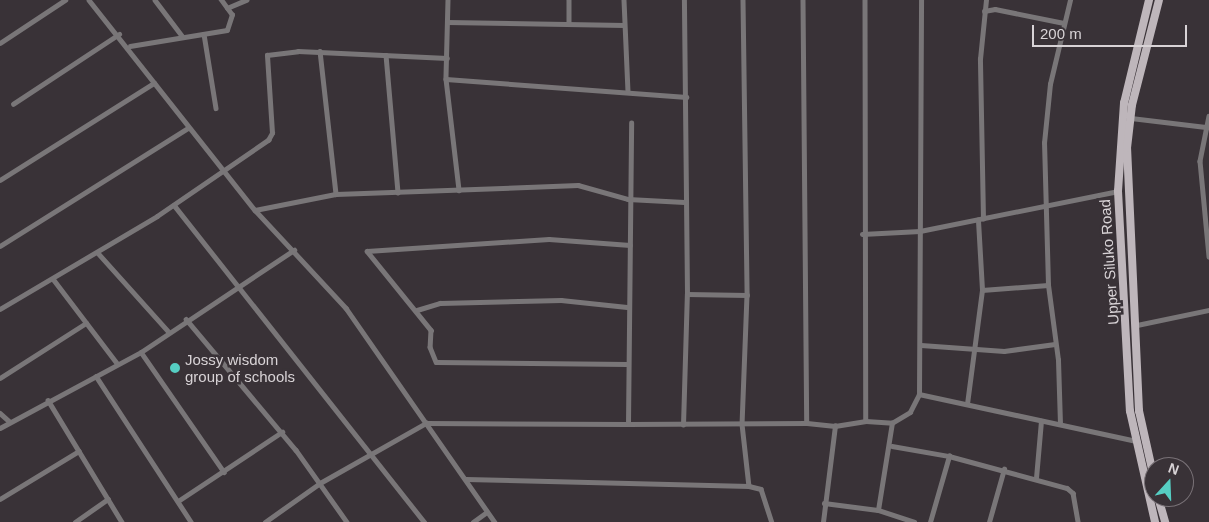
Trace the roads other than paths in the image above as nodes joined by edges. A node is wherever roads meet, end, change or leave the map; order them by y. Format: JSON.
{"nodes":[{"id":1,"x":65,"y":0,"type":"edge"},
{"id":2,"x":89,"y":0,"type":"edge"},
{"id":3,"x":156,"y":0,"type":"edge"},
{"id":4,"x":221,"y":0,"type":"edge"},
{"id":5,"x":246,"y":0,"type":"edge"},
{"id":6,"x":448,"y":0,"type":"edge"},
{"id":7,"x":569,"y":0,"type":"edge"},
{"id":8,"x":624,"y":0,"type":"edge"},
{"id":9,"x":684,"y":0,"type":"edge"},
{"id":10,"x":743,"y":0,"type":"edge"},
{"id":11,"x":803,"y":0,"type":"edge"},
{"id":12,"x":865,"y":0,"type":"edge"},
{"id":13,"x":920,"y":0,"type":"edge"},
{"id":14,"x":986,"y":0,"type":"edge"},
{"id":15,"x":1070,"y":0,"type":"edge"},
{"id":16,"x":1149,"y":0,"type":"edge"},
{"id":17,"x":1159,"y":0,"type":"edge"},
{"id":18,"x":227,"y":8,"type":"junction"},
{"id":19,"x":984,"y":11,"type":"junction"},
{"id":20,"x":447,"y":22,"type":"junction"},
{"id":21,"x":569,"y":23,"type":"junction"},
{"id":22,"x":1064,"y":23,"type":"junction"},
{"id":23,"x":624,"y":25,"type":"junction"},
{"id":24,"x":119,"y":34,"type":"junction"},
{"id":25,"x":204,"y":34,"type":"junction"},
{"id":26,"x":183,"y":37,"type":"junction"},
{"id":27,"x":0,"y":43,"type":"edge"},
{"id":28,"x":130,"y":46,"type":"junction"},
{"id":29,"x":320,"y":51,"type":"junction"},
{"id":30,"x":386,"y":55,"type":"junction"},
{"id":31,"x":447,"y":58,"type":"junction"},
{"id":32,"x":446,"y":79,"type":"junction"},
{"id":33,"x":154,"y":83,"type":"junction"},
{"id":34,"x":628,"y":92,"type":"junction"},
{"id":35,"x":686,"y":97,"type":"junction"},
{"id":36,"x":13,"y":104,"type":"dead end"},
{"id":37,"x":216,"y":108,"type":"dead end"},
{"id":38,"x":1209,"y":116,"type":"edge"},
{"id":39,"x":1131,"y":118,"type":"junction"},
{"id":40,"x":631,"y":123,"type":"dead end"},
{"id":41,"x":1207,"y":126,"type":"junction"},
{"id":42,"x":188,"y":128,"type":"junction"},
{"id":43,"x":223,"y":171,"type":"junction"},
{"id":44,"x":0,"y":180,"type":"edge"},
{"id":45,"x":458,"y":190,"type":"junction"},
{"id":46,"x":1118,"y":191,"type":"junction"},
{"id":47,"x":398,"y":192,"type":"junction"},
{"id":48,"x":336,"y":194,"type":"junction"},
{"id":49,"x":628,"y":199,"type":"junction"},
{"id":50,"x":684,"y":202,"type":"junction"},
{"id":51,"x":174,"y":205,"type":"junction"},
{"id":52,"x":1045,"y":206,"type":"junction"},
{"id":53,"x":255,"y":210,"type":"junction"},
{"id":54,"x":981,"y":219,"type":"junction"},
{"id":55,"x":920,"y":231,"type":"junction"},
{"id":56,"x":862,"y":234,"type":"junction"},
{"id":57,"x":630,"y":245,"type":"junction"},
{"id":58,"x":0,"y":246,"type":"edge"},
{"id":59,"x":294,"y":250,"type":"junction"},
{"id":60,"x":98,"y":253,"type":"junction"},
{"id":61,"x":1209,"y":257,"type":"edge"},
{"id":62,"x":54,"y":280,"type":"junction"},
{"id":63,"x":1048,"y":285,"type":"junction"},
{"id":64,"x":240,"y":288,"type":"junction"},
{"id":65,"x":982,"y":290,"type":"junction"},
{"id":66,"x":687,"y":294,"type":"junction"},
{"id":67,"x":747,"y":295,"type":"junction"},
{"id":68,"x":627,"y":307,"type":"junction"},
{"id":69,"x":0,"y":309,"type":"edge"},
{"id":70,"x":417,"y":310,"type":"junction"},
{"id":71,"x":1209,"y":310,"type":"edge"},
{"id":72,"x":186,"y":319,"type":"junction"},
{"id":73,"x":86,"y":323,"type":"junction"},
{"id":74,"x":1137,"y":325,"type":"junction"},
{"id":75,"x":168,"y":331,"type":"junction"},
{"id":76,"x":1055,"y":344,"type":"junction"},
{"id":77,"x":921,"y":345,"type":"junction"},
{"id":78,"x":974,"y":349,"type":"junction"},
{"id":79,"x":141,"y":352,"type":"junction"},
{"id":80,"x":116,"y":363,"type":"junction"},
{"id":81,"x":627,"y":364,"type":"junction"},
{"id":82,"x":96,"y":376,"type":"junction"},
{"id":83,"x":0,"y":378,"type":"edge"},
{"id":84,"x":919,"y":394,"type":"junction"},
{"id":85,"x":48,"y":400,"type":"junction"},
{"id":86,"x":967,"y":404,"type":"junction"},
{"id":87,"x":0,"y":412,"type":"edge"},
{"id":88,"x":866,"y":421,"type":"junction"},
{"id":89,"x":1041,"y":421,"type":"junction"},
{"id":90,"x":10,"y":422,"type":"junction"},
{"id":91,"x":426,"y":423,"type":"junction"},
{"id":92,"x":807,"y":423,"type":"junction"},
{"id":93,"x":892,"y":423,"type":"junction"},
{"id":94,"x":628,"y":424,"type":"junction"},
{"id":95,"x":742,"y":424,"type":"junction"},
{"id":96,"x":1060,"y":424,"type":"junction"},
{"id":97,"x":683,"y":425,"type":"junction"},
{"id":98,"x":835,"y":426,"type":"junction"},
{"id":99,"x":0,"y":428,"type":"edge"},
{"id":100,"x":282,"y":432,"type":"junction"},
{"id":101,"x":1136,"y":441,"type":"junction"},
{"id":102,"x":892,"y":446,"type":"junction"},
{"id":103,"x":79,"y":451,"type":"junction"},
{"id":104,"x":373,"y":455,"type":"junction"},
{"id":105,"x":949,"y":456,"type":"junction"},
{"id":106,"x":1149,"y":457,"type":"edge"},
{"id":107,"x":1004,"y":469,"type":"junction"},
{"id":108,"x":224,"y":472,"type":"junction"},
{"id":109,"x":1036,"y":478,"type":"junction"},
{"id":110,"x":466,"y":479,"type":"junction"},
{"id":111,"x":320,"y":483,"type":"junction"},
{"id":112,"x":749,"y":486,"type":"junction"},
{"id":113,"x":0,"y":499,"type":"edge"},
{"id":114,"x":108,"y":499,"type":"junction"},
{"id":115,"x":178,"y":501,"type":"junction"},
{"id":116,"x":824,"y":503,"type":"junction"},
{"id":117,"x":1161,"y":507,"type":"edge"},
{"id":118,"x":878,"y":510,"type":"junction"},
{"id":119,"x":487,"y":512,"type":"junction"},
{"id":120,"x":771,"y":519,"type":"edge"},
{"id":121,"x":274,"y":520,"type":"edge"},
{"id":122,"x":75,"y":522,"type":"edge"},
{"id":123,"x":122,"y":522,"type":"edge"},
{"id":124,"x":190,"y":522,"type":"edge"},
{"id":125,"x":265,"y":522,"type":"edge"},
{"id":126,"x":347,"y":522,"type":"edge"},
{"id":127,"x":424,"y":522,"type":"edge"},
{"id":128,"x":473,"y":522,"type":"edge"},
{"id":129,"x":495,"y":522,"type":"edge"},
{"id":130,"x":823,"y":522,"type":"edge"},
{"id":131,"x":914,"y":522,"type":"edge"},
{"id":132,"x":930,"y":522,"type":"edge"},
{"id":133,"x":989,"y":522,"type":"edge"},
{"id":134,"x":1078,"y":522,"type":"edge"},
{"id":135,"x":1155,"y":522,"type":"edge"},
{"id":136,"x":1165,"y":522,"type":"edge"}],
"edges":[{"from":1,"to":27,"type":"street"},
{"from":2,"to":24,"type":"street"},
{"from":3,"to":26,"type":"street"},
{"from":4,"to":18,"type":"street"},
{"from":5,"to":18,"type":"street"},
{"from":6,"to":20,"type":"street"},
{"from":7,"to":21,"type":"street"},
{"from":8,"to":23,"type":"street"},
{"from":9,"to":35,"type":"street"},
{"from":10,"to":67,"type":"street"},
{"from":11,"to":92,"type":"street"},
{"from":12,"to":56,"type":"street"},
{"from":13,"to":55,"type":"street"},
{"from":14,"to":19,"type":"street"},
{"from":15,"to":22,"type":"street"},
{"from":16,"to":46,"type":"main road","name":"Upper Siluko Road"},
{"from":17,"to":39,"type":"main road","name":"Upper Siluko Road"},
{"from":18,"to":25,"type":"street"},
{"from":19,"to":22,"type":"street"},
{"from":19,"to":54,"type":"street"},
{"from":20,"to":21,"type":"street"},
{"from":20,"to":31,"type":"street"},
{"from":21,"to":23,"type":"street"},
{"from":22,"to":52,"type":"street"},
{"from":23,"to":34,"type":"street"},
{"from":24,"to":28,"type":"street"},
{"from":24,"to":36,"type":"street"},
{"from":25,"to":26,"type":"street"},
{"from":25,"to":37,"type":"street"},
{"from":26,"to":28,"type":"street"},
{"from":28,"to":33,"type":"street"},
{"from":29,"to":30,"type":"street"},
{"from":29,"to":43,"type":"street"},
{"from":29,"to":48,"type":"street"},
{"from":30,"to":31,"type":"street"},
{"from":30,"to":47,"type":"street"},
{"from":31,"to":32,"type":"street"},
{"from":32,"to":34,"type":"street"},
{"from":32,"to":45,"type":"street"},
{"from":33,"to":42,"type":"street"},
{"from":33,"to":44,"type":"street"},
{"from":34,"to":35,"type":"street"},
{"from":35,"to":50,"type":"street"},
{"from":38,"to":41,"type":"street"},
{"from":39,"to":41,"type":"street"},
{"from":39,"to":74,"type":"main road","name":"Upper Siluko Road"},
{"from":40,"to":49,"type":"street"},
{"from":41,"to":61,"type":"street"},
{"from":42,"to":43,"type":"street"},
{"from":42,"to":58,"type":"street"},
{"from":43,"to":51,"type":"street"},
{"from":43,"to":53,"type":"street"},
{"from":45,"to":47,"type":"street"},
{"from":45,"to":49,"type":"street"},
{"from":46,"to":52,"type":"street"},
{"from":46,"to":101,"type":"main road","name":"Upper Siluko Road"},
{"from":47,"to":48,"type":"street"},
{"from":48,"to":53,"type":"street"},
{"from":49,"to":50,"type":"street"},
{"from":49,"to":57,"type":"street"},
{"from":50,"to":66,"type":"street"},
{"from":51,"to":60,"type":"street"},
{"from":51,"to":64,"type":"street"},
{"from":52,"to":54,"type":"street"},
{"from":52,"to":63,"type":"street"},
{"from":53,"to":59,"type":"street"},
{"from":54,"to":55,"type":"street"},
{"from":54,"to":65,"type":"street"},
{"from":55,"to":56,"type":"street"},
{"from":55,"to":77,"type":"street"},
{"from":56,"to":88,"type":"street"},
{"from":57,"to":68,"type":"street"},
{"from":57,"to":70,"type":"street"},
{"from":59,"to":64,"type":"street"},
{"from":59,"to":91,"type":"street"},
{"from":60,"to":62,"type":"street"},
{"from":60,"to":75,"type":"street"},
{"from":62,"to":69,"type":"street"},
{"from":62,"to":73,"type":"street"},
{"from":63,"to":65,"type":"street"},
{"from":63,"to":76,"type":"street"},
{"from":64,"to":72,"type":"street"},
{"from":64,"to":104,"type":"street"},
{"from":65,"to":78,"type":"street"},
{"from":66,"to":67,"type":"street"},
{"from":66,"to":97,"type":"street"},
{"from":67,"to":95,"type":"street"},
{"from":68,"to":70,"type":"street"},
{"from":68,"to":81,"type":"street"},
{"from":70,"to":81,"type":"street"},
{"from":71,"to":74,"type":"street"},
{"from":72,"to":75,"type":"street"},
{"from":72,"to":100,"type":"street"},
{"from":73,"to":80,"type":"street"},
{"from":73,"to":83,"type":"street"},
{"from":74,"to":106,"type":"main road","name":"Upper Siluko Road"},
{"from":75,"to":79,"type":"street"},
{"from":76,"to":78,"type":"street"},
{"from":76,"to":96,"type":"street"},
{"from":77,"to":78,"type":"street"},
{"from":77,"to":84,"type":"street"},
{"from":78,"to":86,"type":"street"},
{"from":79,"to":80,"type":"street"},
{"from":79,"to":108,"type":"street"},
{"from":80,"to":82,"type":"street"},
{"from":81,"to":94,"type":"street"},
{"from":82,"to":85,"type":"street"},
{"from":82,"to":115,"type":"street"},
{"from":84,"to":86,"type":"street"},
{"from":84,"to":93,"type":"street"},
{"from":85,"to":90,"type":"street"},
{"from":85,"to":103,"type":"street"},
{"from":86,"to":89,"type":"street"},
{"from":87,"to":90,"type":"street"},
{"from":88,"to":93,"type":"street"},
{"from":88,"to":98,"type":"street"},
{"from":89,"to":96,"type":"street"},
{"from":89,"to":109,"type":"street"},
{"from":90,"to":99,"type":"street"},
{"from":91,"to":94,"type":"street"},
{"from":91,"to":104,"type":"street"},
{"from":91,"to":110,"type":"street"},
{"from":92,"to":95,"type":"street"},
{"from":92,"to":98,"type":"street"},
{"from":93,"to":102,"type":"street"},
{"from":94,"to":97,"type":"street"},
{"from":95,"to":97,"type":"street"},
{"from":95,"to":112,"type":"street"},
{"from":96,"to":101,"type":"street"},
{"from":98,"to":116,"type":"street"},
{"from":100,"to":108,"type":"street"},
{"from":100,"to":111,"type":"street"},
{"from":101,"to":135,"type":"main road","name":"Upper Siluko Road"},
{"from":102,"to":105,"type":"street"},
{"from":102,"to":118,"type":"street"},
{"from":103,"to":113,"type":"street"},
{"from":103,"to":114,"type":"street"},
{"from":104,"to":111,"type":"street"},
{"from":104,"to":127,"type":"street"},
{"from":105,"to":107,"type":"street"},
{"from":105,"to":132,"type":"street"},
{"from":107,"to":109,"type":"street"},
{"from":107,"to":133,"type":"street"},
{"from":108,"to":115,"type":"street"},
{"from":109,"to":134,"type":"street"},
{"from":110,"to":112,"type":"street"},
{"from":110,"to":119,"type":"street"},
{"from":111,"to":121,"type":"street"},
{"from":111,"to":126,"type":"street"},
{"from":112,"to":120,"type":"street"},
{"from":114,"to":122,"type":"street"},
{"from":114,"to":123,"type":"street"},
{"from":115,"to":124,"type":"street"},
{"from":116,"to":118,"type":"street"},
{"from":116,"to":130,"type":"street"},
{"from":117,"to":136,"type":"main road"},
{"from":118,"to":131,"type":"street"},
{"from":119,"to":128,"type":"street"},
{"from":119,"to":129,"type":"street"},
{"from":121,"to":125,"type":"street"}]}
